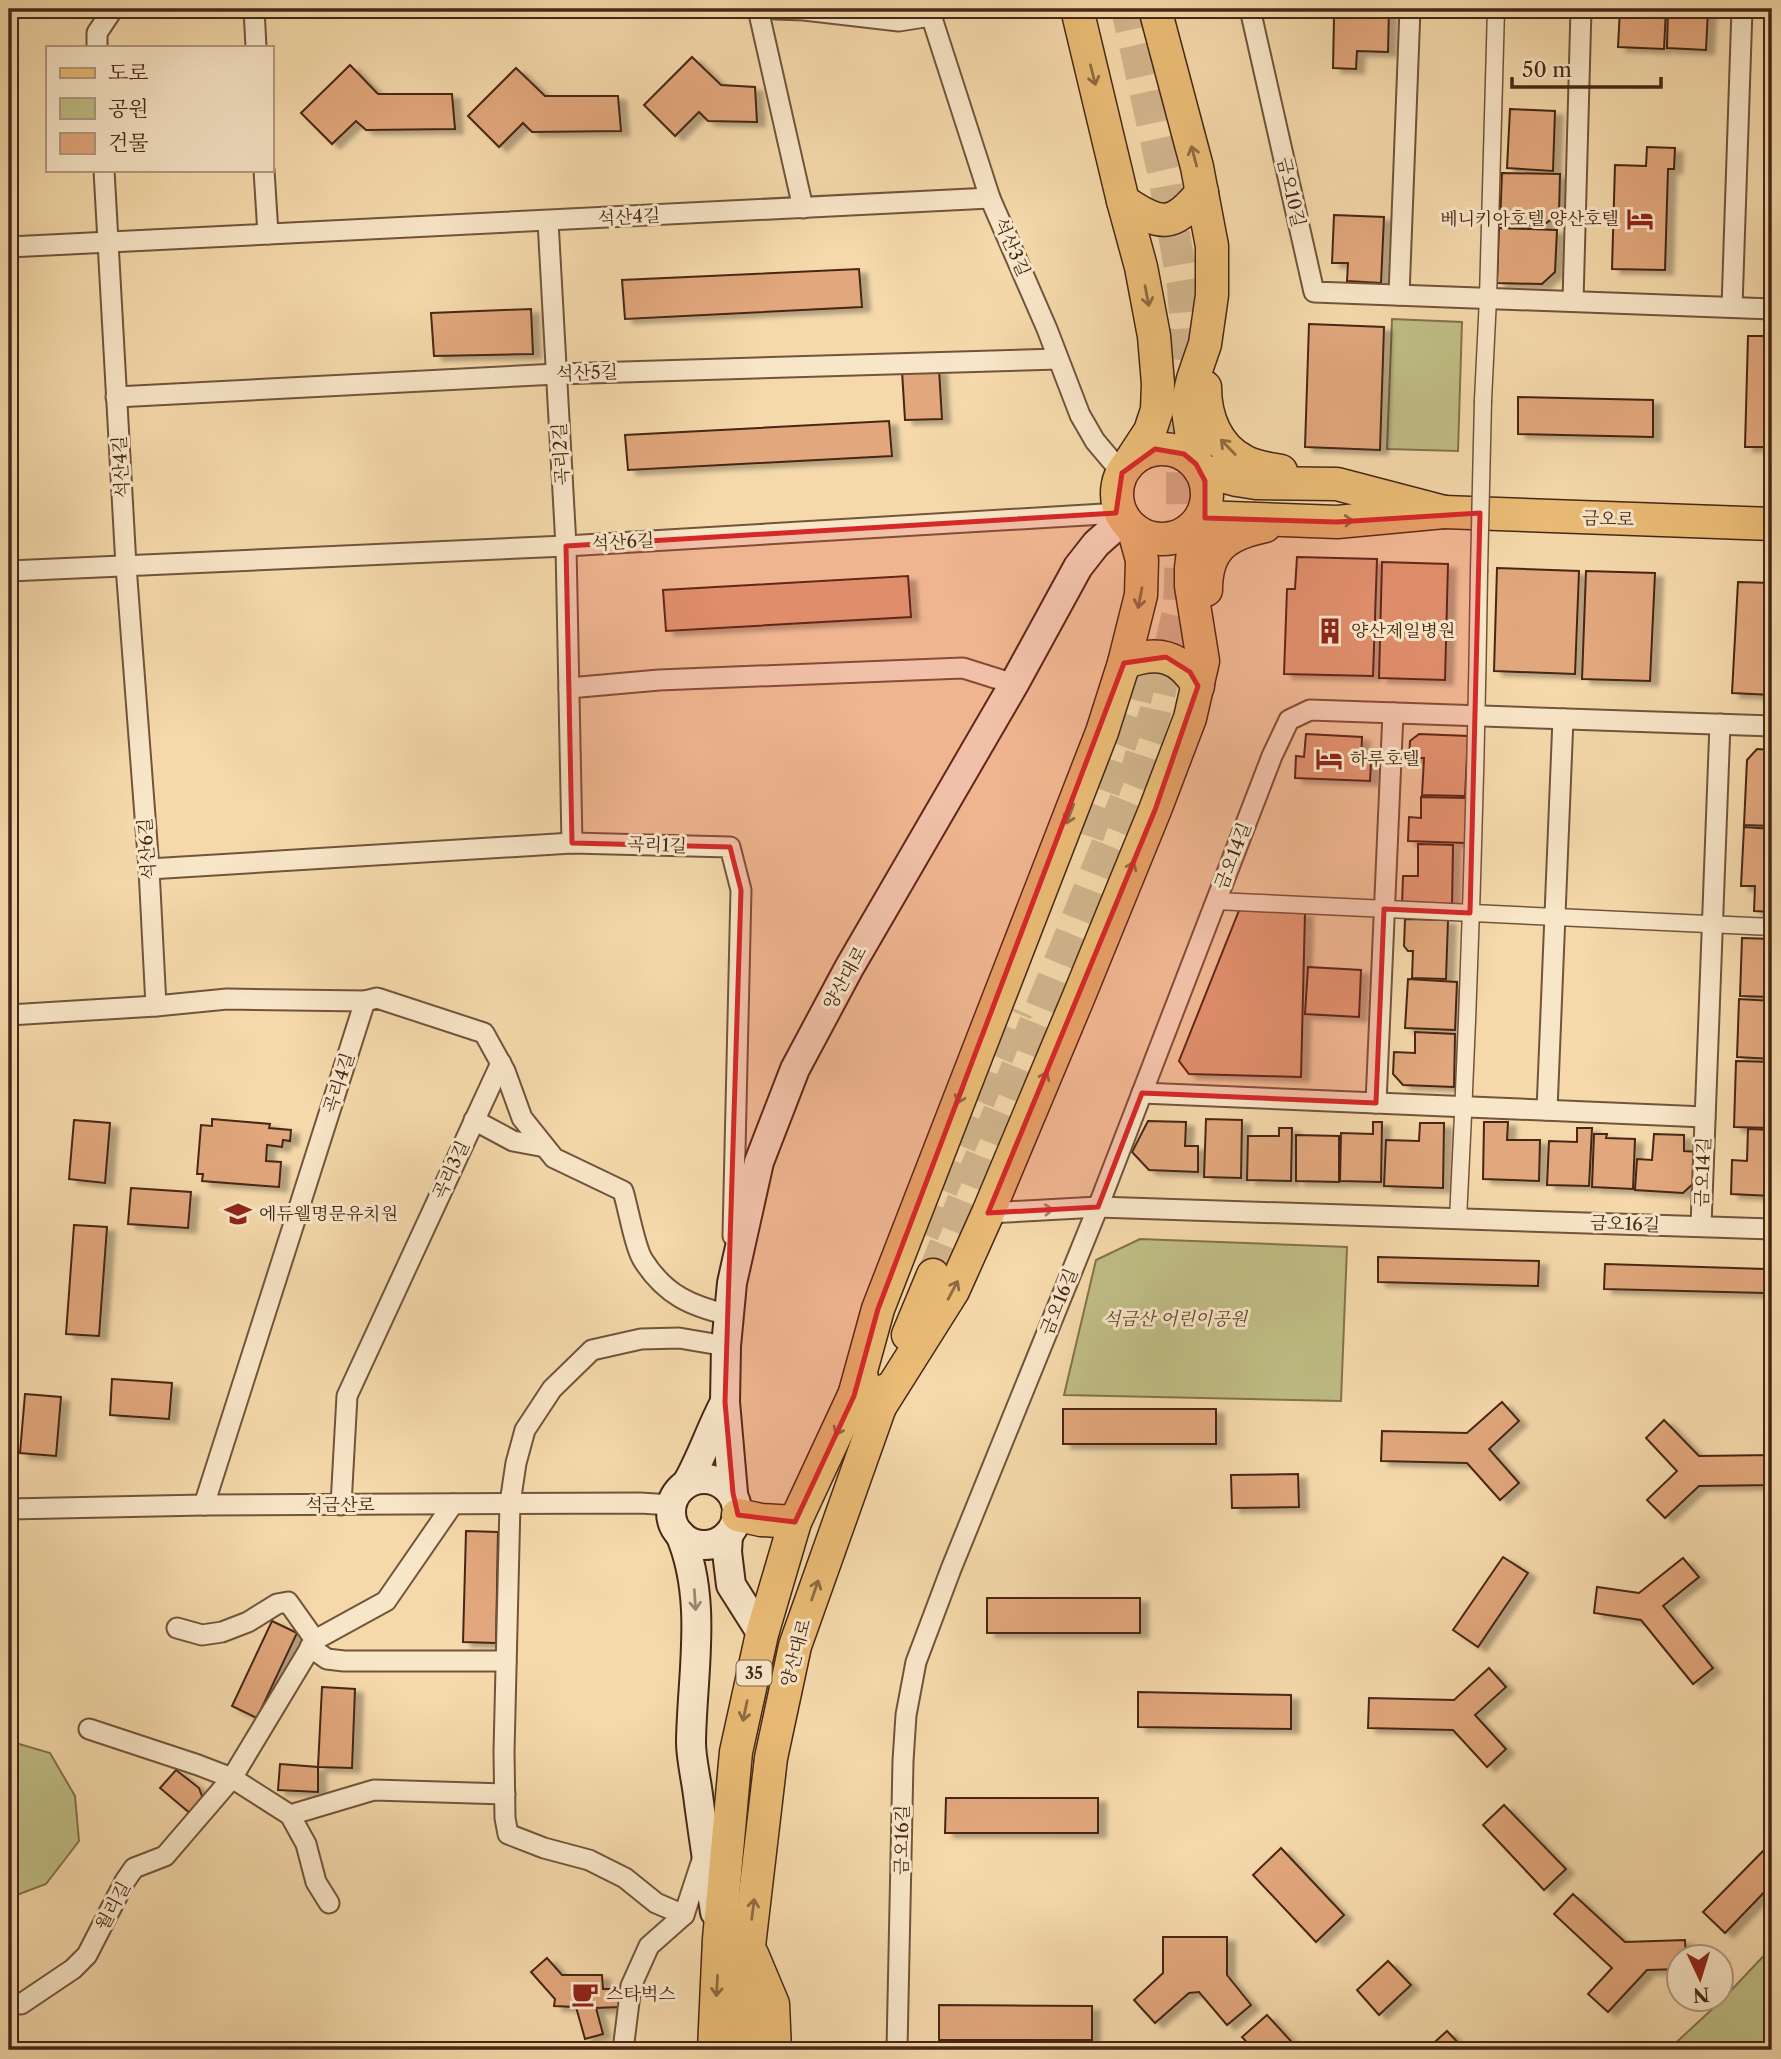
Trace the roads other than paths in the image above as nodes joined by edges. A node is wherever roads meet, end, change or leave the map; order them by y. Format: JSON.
{"nodes":[{"id":1,"x":113,"y":9,"type":"edge"},
{"id":2,"x":254,"y":9,"type":"edge"},
{"id":3,"x":758,"y":9,"type":"edge"},
{"id":4,"x":775,"y":9,"type":"edge"},
{"id":5,"x":1076,"y":9,"type":"edge"},
{"id":6,"x":1155,"y":9,"type":"edge"},
{"id":7,"x":1250,"y":9,"type":"edge"},
{"id":8,"x":1410,"y":9,"type":"edge"},
{"id":9,"x":1496,"y":9,"type":"edge"},
{"id":10,"x":1581,"y":9,"type":"edge"},
{"id":11,"x":1742,"y":9,"type":"edge"},
{"id":12,"x":930,"y":13,"type":"edge"},
{"id":13,"x":97,"y":46,"type":"edge"},
{"id":14,"x":256,"y":46,"type":"edge"},
{"id":15,"x":104,"y":172,"type":"edge"},
{"id":16,"x":264,"y":172,"type":"edge"},
{"id":17,"x":1202,"y":192,"type":"junction"},
{"id":18,"x":990,"y":198,"type":"junction"},
{"id":19,"x":1123,"y":201,"type":"junction"},
{"id":20,"x":803,"y":208,"type":"junction"},
{"id":21,"x":548,"y":221,"type":"junction"},
{"id":22,"x":268,"y":234,"type":"junction"},
{"id":23,"x":107,"y":242,"type":"junction"},
{"id":24,"x":9,"y":247,"type":"edge"},
{"id":25,"x":1399,"y":295,"type":"junction"},
{"id":26,"x":1488,"y":298,"type":"junction"},
{"id":27,"x":1573,"y":301,"type":"junction"},
{"id":28,"x":1732,"y":307,"type":"junction"},
{"id":29,"x":1772,"y":309,"type":"edge"},
{"id":30,"x":1205,"y":344,"type":"junction"},
{"id":31,"x":1058,"y":359,"type":"junction"},
{"id":32,"x":557,"y":374,"type":"junction"},
{"id":33,"x":116,"y":397,"type":"junction"},
{"id":34,"x":1198,"y":467,"type":"junction"},
{"id":35,"x":1125,"y":468,"type":"junction"},
{"id":36,"x":1337,"y":484,"type":"junction"},
{"id":37,"x":1444,"y":512,"type":"junction"},
{"id":38,"x":1200,"y":519,"type":"junction"},
{"id":39,"x":1126,"y":521,"type":"junction"},
{"id":40,"x":1294,"y":521,"type":"junction"},
{"id":41,"x":1772,"y":524,"type":"edge"},
{"id":42,"x":566,"y":546,"type":"junction"},
{"id":43,"x":126,"y":566,"type":"junction"},
{"id":44,"x":9,"y":571,"type":"edge"},
{"id":45,"x":1124,"y":663,"type":"junction"},
{"id":46,"x":1201,"y":674,"type":"junction"},
{"id":47,"x":1014,"y":684,"type":"junction"},
{"id":48,"x":569,"y":688,"type":"junction"},
{"id":49,"x":1393,"y":713,"type":"junction"},
{"id":50,"x":1477,"y":715,"type":"junction"},
{"id":51,"x":1563,"y":719,"type":"junction"},
{"id":52,"x":1720,"y":724,"type":"junction"},
{"id":53,"x":1772,"y":726,"type":"edge"},
{"id":54,"x":572,"y":843,"type":"junction"},
{"id":55,"x":149,"y":869,"type":"junction"},
{"id":56,"x":1216,"y":901,"type":"junction"},
{"id":57,"x":1384,"y":909,"type":"junction"},
{"id":58,"x":1470,"y":913,"type":"junction"},
{"id":59,"x":1555,"y":917,"type":"junction"},
{"id":60,"x":1712,"y":924,"type":"junction"},
{"id":61,"x":1772,"y":927,"type":"edge"},
{"id":62,"x":365,"y":1001,"type":"junction"},
{"id":63,"x":156,"y":1006,"type":"junction"},
{"id":64,"x":9,"y":1015,"type":"edge"},
{"id":65,"x":501,"y":1063,"type":"junction"},
{"id":66,"x":1142,"y":1093,"type":"junction"},
{"id":67,"x":1376,"y":1103,"type":"junction"},
{"id":68,"x":1464,"y":1107,"type":"junction"},
{"id":69,"x":1547,"y":1110,"type":"junction"},
{"id":70,"x":1705,"y":1117,"type":"junction"},
{"id":71,"x":474,"y":1119,"type":"junction"},
{"id":72,"x":545,"y":1147,"type":"junction"},
{"id":73,"x":1098,"y":1207,"type":"junction"},
{"id":74,"x":988,"y":1213,"type":"junction"},
{"id":75,"x":1458,"y":1219,"type":"junction"},
{"id":76,"x":1701,"y":1226,"type":"junction"},
{"id":77,"x":1772,"y":1229,"type":"edge"},
{"id":78,"x":921,"y":1270,"type":"tunnel mouth"},
{"id":79,"x":732,"y":1283,"type":"junction"},
{"id":80,"x":729,"y":1315,"type":"junction"},
{"id":81,"x":726,"y":1346,"type":"junction"},
{"id":82,"x":725,"y":1402,"type":"junction"},
{"id":83,"x":866,"y":1403,"type":"junction"},
{"id":84,"x":679,"y":1494,"type":"junction"},
{"id":85,"x":510,"y":1503,"type":"junction"},
{"id":86,"x":453,"y":1504,"type":"junction"},
{"id":87,"x":204,"y":1505,"type":"junction"},
{"id":88,"x":341,"y":1505,"type":"junction"},
{"id":89,"x":9,"y":1509,"type":"edge"},
{"id":90,"x":733,"y":1514,"type":"junction"},
{"id":91,"x":795,"y":1522,"type":"junction"},
{"id":92,"x":680,"y":1534,"type":"junction"},
{"id":93,"x":177,"y":1628,"type":"dead end"},
{"id":94,"x":762,"y":1634,"type":"junction"},
{"id":95,"x":313,"y":1644,"type":"junction"},
{"id":96,"x":506,"y":1661,"type":"junction"},
{"id":97,"x":89,"y":1729,"type":"dead end"},
{"id":98,"x":232,"y":1778,"type":"junction"},
{"id":99,"x":505,"y":1794,"type":"junction"},
{"id":100,"x":290,"y":1815,"type":"junction"},
{"id":101,"x":705,"y":1849,"type":"junction"},
{"id":102,"x":329,"y":1903,"type":"dead end"},
{"id":103,"x":684,"y":1915,"type":"junction"},
{"id":104,"x":734,"y":1943,"type":"junction"},
{"id":105,"x":21,"y":2004,"type":"dead end"},
{"id":106,"x":623,"y":2050,"type":"edge"},
{"id":107,"x":714,"y":2050,"type":"edge"},
{"id":108,"x":745,"y":2050,"type":"edge"},
{"id":109,"x":775,"y":2050,"type":"edge"},
{"id":110,"x":897,"y":2050,"type":"edge"}],
"edges":[{"from":1,"to":13,"type":"street"},
{"from":2,"to":14,"type":"street"},
{"from":3,"to":20,"type":"street"},
{"from":4,"to":12,"type":"street"},
{"from":5,"to":19,"type":"main road","one_way":true},
{"from":17,"to":6,"type":"main road","one_way":true},
{"from":7,"to":25,"type":"street","name":"금오10길"},
{"from":8,"to":25,"type":"street"},
{"from":9,"to":26,"type":"street"},
{"from":10,"to":27,"type":"street"},
{"from":11,"to":28,"type":"street"},
{"from":12,"to":18,"type":"street","name":"석산3길"},
{"from":15,"to":23,"type":"street","name":"석산4길"},
{"from":16,"to":22,"type":"street"},
{"from":17,"to":19,"type":"main road"},
{"from":17,"to":30,"type":"main road"},
{"from":18,"to":20,"type":"street","name":"석산4길"},
{"from":18,"to":31,"type":"street","name":"석산3길"},
{"from":19,"to":35,"type":"main road","one_way":true},
{"from":20,"to":21,"type":"street","name":"석산4길"},
{"from":21,"to":22,"type":"street","name":"석산4길"},
{"from":21,"to":32,"type":"street","name":"곡리2길"},
{"from":22,"to":23,"type":"street","name":"석산4길"},
{"from":23,"to":24,"type":"street","name":"석산4길"},
{"from":23,"to":33,"type":"street","name":"석산4길"},
{"from":25,"to":26,"type":"street","name":"금오10길"},
{"from":26,"to":27,"type":"street","name":"금오10길"},
{"from":26,"to":50,"type":"street","bridge":true},
{"from":27,"to":28,"type":"street","name":"금오10길"},
{"from":28,"to":29,"type":"street","name":"금오10길"},
{"from":30,"to":34,"type":"main road"},
{"from":36,"to":30,"type":"main road","one_way":true},
{"from":31,"to":32,"type":"street","name":"석산5길"},
{"from":31,"to":35,"type":"street","name":"석산3길"},
{"from":32,"to":33,"type":"street","name":"석산5길"},
{"from":32,"to":42,"type":"street","name":"곡리2길"},
{"from":33,"to":43,"type":"street","name":"석산4길"},
{"from":34,"to":35,"type":"main road"},
{"from":34,"to":36,"type":"main road","name":"금오로"},
{"from":34,"to":38,"type":"main road"},
{"from":35,"to":39,"type":"main road"},
{"from":36,"to":37,"type":"main road","name":"금오로"},
{"from":40,"to":37,"type":"main road","name":"금오로","one_way":true},
{"from":37,"to":41,"type":"main road","name":"금오로"},
{"from":38,"to":39,"type":"main road"},
{"from":38,"to":40,"type":"main road","name":"금오로"},
{"from":38,"to":46,"type":"main road"},
{"from":39,"to":42,"type":"street","name":"석산6길"},
{"from":39,"to":45,"type":"main road","one_way":true},
{"from":39,"to":47,"type":"main road","name":"양산대로"},
{"from":40,"to":46,"type":"main road"},
{"from":42,"to":43,"type":"street","name":"석산6길"},
{"from":42,"to":48,"type":"street","name":"곡리2길"},
{"from":43,"to":44,"type":"street","name":"석산6길"},
{"from":43,"to":55,"type":"street","name":"석산6길"},
{"from":45,"to":46,"type":"main road"},
{"from":45,"to":83,"type":"main road","one_way":true},
{"from":74,"to":46,"type":"main road","one_way":true},
{"from":47,"to":48,"type":"street"},
{"from":47,"to":79,"type":"main road","name":"양산대로"},
{"from":48,"to":54,"type":"street","name":"곡리2길"},
{"from":49,"to":50,"type":"street","name":"금오14길"},
{"from":49,"to":56,"type":"street","name":"금오14길"},
{"from":49,"to":57,"type":"street"},
{"from":50,"to":51,"type":"street","name":"금오14길"},
{"from":50,"to":58,"type":"street"},
{"from":51,"to":52,"type":"street","name":"금오14길"},
{"from":51,"to":59,"type":"street"},
{"from":52,"to":53,"type":"street","name":"금오14길"},
{"from":52,"to":60,"type":"street","name":"금오14길"},
{"from":54,"to":55,"type":"street","name":"곡리1길"},
{"from":54,"to":79,"type":"street","name":"곡리1길"},
{"from":55,"to":63,"type":"street","name":"석산6길"},
{"from":56,"to":57,"type":"street"},
{"from":56,"to":66,"type":"street","name":"금오14길"},
{"from":57,"to":58,"type":"street"},
{"from":57,"to":67,"type":"street"},
{"from":58,"to":59,"type":"street"},
{"from":58,"to":68,"type":"street"},
{"from":59,"to":60,"type":"street"},
{"from":59,"to":69,"type":"street"},
{"from":60,"to":61,"type":"street"},
{"from":60,"to":70,"type":"street","name":"금오14길"},
{"from":62,"to":63,"type":"street"},
{"from":62,"to":65,"type":"street"},
{"from":62,"to":87,"type":"street","name":"곡리4길"},
{"from":63,"to":64,"type":"street"},
{"from":65,"to":71,"type":"street"},
{"from":65,"to":72,"type":"street"},
{"from":66,"to":67,"type":"street","name":"금오14길"},
{"from":66,"to":73,"type":"street","name":"금오14길"},
{"from":67,"to":68,"type":"street","name":"금오14길"},
{"from":68,"to":69,"type":"street","name":"금오14길"},
{"from":68,"to":75,"type":"street"},
{"from":69,"to":70,"type":"street","name":"금오14길"},
{"from":70,"to":76,"type":"street","name":"금오14길"},
{"from":71,"to":72,"type":"street","name":"곡리3길"},
{"from":71,"to":88,"type":"street","name":"곡리3길"},
{"from":72,"to":80,"type":"street","name":"곡리3길"},
{"from":74,"to":73,"type":"street","one_way":true},
{"from":73,"to":75,"type":"street","name":"금오16길"},
{"from":73,"to":110,"type":"street","name":"금오16길"},
{"from":83,"to":74,"type":"main road","one_way":true},
{"from":75,"to":76,"type":"street","name":"금오16길"},
{"from":76,"to":77,"type":"street","name":"금오16길"},
{"from":78,"to":83,"type":"main road","name":"양산대로","number":"35"},
{"from":79,"to":80,"type":"main road","name":"양산대로"},
{"from":80,"to":81,"type":"main road","name":"양산대로"},
{"from":81,"to":82,"type":"main road","name":"양산대로"},
{"from":81,"to":85,"type":"street"},
{"from":82,"to":84,"type":"main road"},
{"from":82,"to":90,"type":"main road","name":"양산대로"},
{"from":83,"to":91,"type":"main road","name":"양산대로","number":"35","one_way":true},
{"from":104,"to":83,"type":"main road","name":"양산대로","number":"35","one_way":true},
{"from":84,"to":85,"type":"street","name":"석금산로"},
{"from":84,"to":90,"type":"main road"},
{"from":84,"to":92,"type":"main road"},
{"from":85,"to":86,"type":"street","name":"석금산로"},
{"from":85,"to":96,"type":"street"},
{"from":86,"to":88,"type":"street","name":"석금산로"},
{"from":86,"to":95,"type":"street"},
{"from":87,"to":88,"type":"street","name":"석금산로"},
{"from":87,"to":89,"type":"street","name":"석금산로"},
{"from":90,"to":91,"type":"main road"},
{"from":90,"to":92,"type":"main road"},
{"from":90,"to":94,"type":"main road","name":"양산대로"},
{"from":91,"to":94,"type":"main road","name":"양산대로","number":"35"},
{"from":92,"to":101,"type":"main road","one_way":true},
{"from":93,"to":95,"type":"street"},
{"from":94,"to":104,"type":"main road","name":"양산대로","number":"35","one_way":true},
{"from":95,"to":96,"type":"street"},
{"from":95,"to":98,"type":"street","name":"월리길"},
{"from":96,"to":99,"type":"street"},
{"from":97,"to":98,"type":"street"},
{"from":98,"to":100,"type":"street"},
{"from":98,"to":105,"type":"street","name":"월리길"},
{"from":99,"to":100,"type":"street"},
{"from":99,"to":103,"type":"street"},
{"from":100,"to":102,"type":"street"},
{"from":101,"to":103,"type":"street"},
{"from":101,"to":104,"type":"main road"},
{"from":103,"to":106,"type":"street"},
{"from":104,"to":107,"type":"main road","name":"양산대로","number":"35","one_way":true},
{"from":104,"to":108,"type":"main road","name":"양산대로","number":"35"},
{"from":104,"to":109,"type":"main road"}]}
